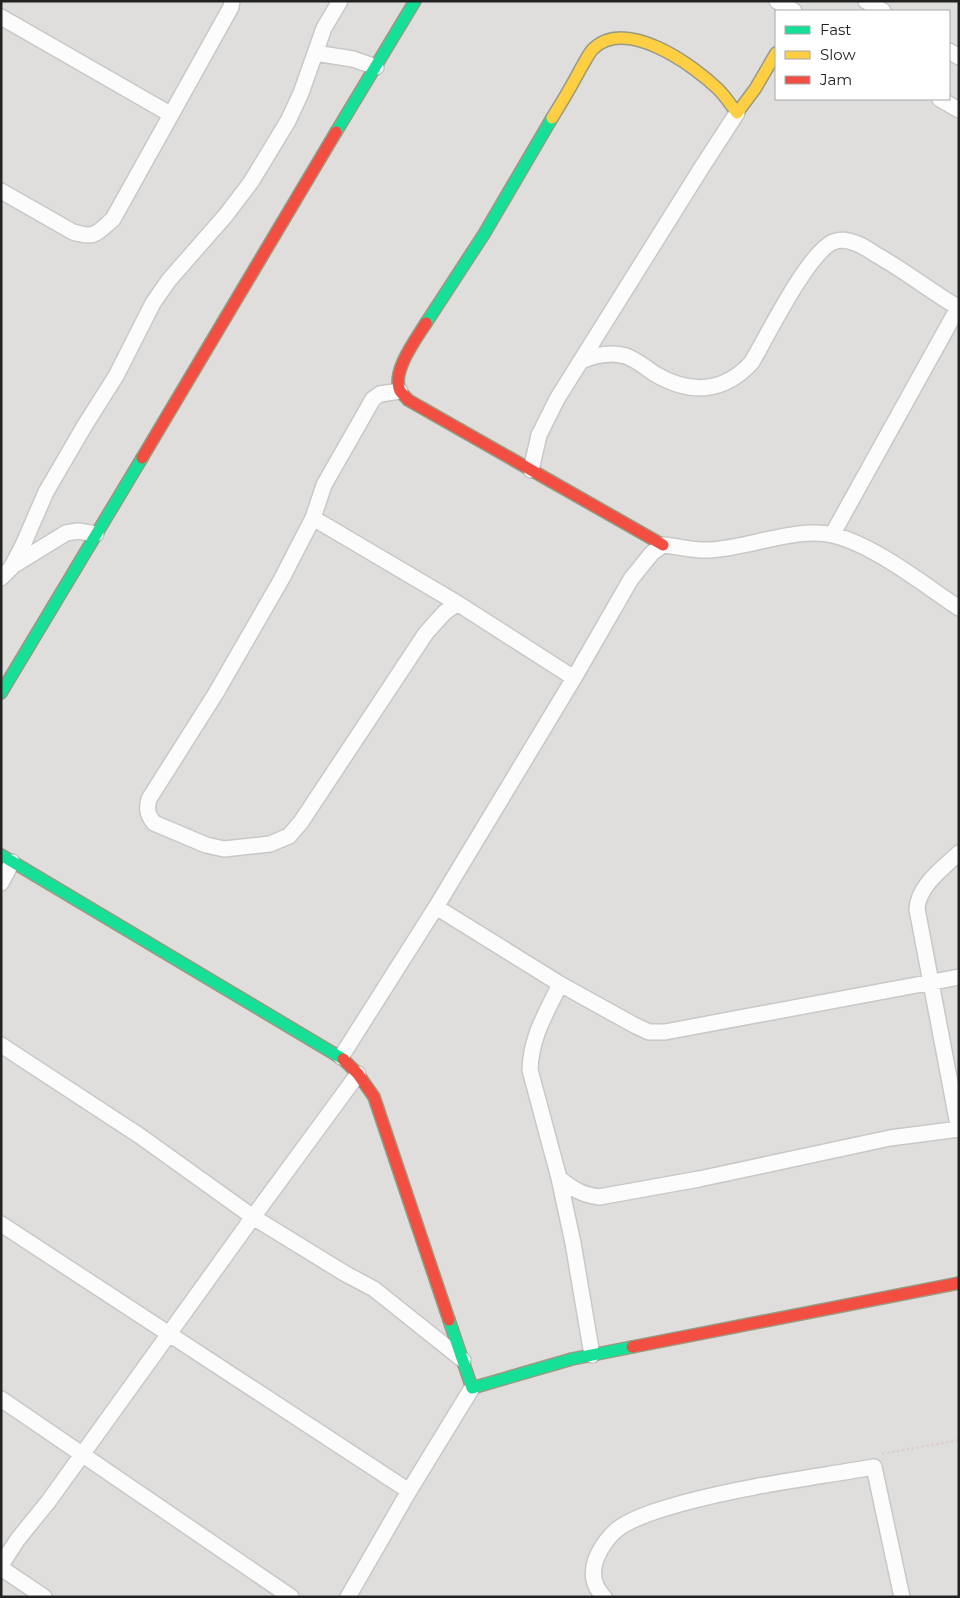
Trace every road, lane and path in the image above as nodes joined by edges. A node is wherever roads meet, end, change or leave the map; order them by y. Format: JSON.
{"nodes":[{"id":1,"x":232,"y":1,"type":"edge"},
{"id":2,"x":340,"y":1,"type":"edge"},
{"id":3,"x":415,"y":1,"type":"edge"},
{"id":4,"x":777,"y":1,"type":"edge"},
{"id":5,"x":866,"y":1,"type":"edge"},
{"id":6,"x":792,"y":10,"type":"edge"},
{"id":7,"x":881,"y":10,"type":"edge"},
{"id":8,"x":1,"y":17,"type":"edge"},
{"id":9,"x":315,"y":53,"type":"junction"},
{"id":10,"x":775,"y":55,"type":"edge"},
{"id":11,"x":376,"y":67,"type":"junction"},
{"id":12,"x":942,"y":100,"type":"edge"},
{"id":13,"x":959,"y":110,"type":"edge"},
{"id":14,"x":737,"y":113,"type":"junction"},
{"id":15,"x":170,"y":114,"type":"junction"},
{"id":16,"x":1,"y":191,"type":"edge"},
{"id":17,"x":958,"y":308,"type":"edge"},
{"id":18,"x":581,"y":361,"type":"junction"},
{"id":19,"x":400,"y":391,"type":"junction"},
{"id":20,"x":531,"y":470,"type":"junction"},
{"id":21,"x":313,"y":518,"type":"junction"},
{"id":22,"x":96,"y":534,"type":"junction"},
{"id":23,"x":832,"y":535,"type":"junction"},
{"id":24,"x":662,"y":545,"type":"junction"},
{"id":25,"x":6,"y":573,"type":"edge"},
{"id":26,"x":457,"y":603,"type":"junction"},
{"id":27,"x":959,"y":608,"type":"edge"},
{"id":28,"x":574,"y":678,"type":"junction"},
{"id":29,"x":1,"y":693,"type":"edge"},
{"id":30,"x":959,"y":853,"type":"edge"},
{"id":31,"x":7,"y":859,"type":"edge"},
{"id":32,"x":1,"y":883,"type":"edge"},
{"id":33,"x":436,"y":906,"type":"junction"},
{"id":34,"x":959,"y":977,"type":"edge"},
{"id":35,"x":932,"y":982,"type":"junction"},
{"id":36,"x":560,"y":984,"type":"junction"},
{"id":37,"x":1,"y":1045,"type":"edge"},
{"id":38,"x":341,"y":1057,"type":"junction"},
{"id":39,"x":358,"y":1074,"type":"junction"},
{"id":40,"x":959,"y":1129,"type":"edge"},
{"id":41,"x":559,"y":1178,"type":"junction"},
{"id":42,"x":253,"y":1217,"type":"junction"},
{"id":43,"x":1,"y":1224,"type":"edge"},
{"id":44,"x":959,"y":1283,"type":"edge"},
{"id":45,"x":170,"y":1334,"type":"junction"},
{"id":46,"x":592,"y":1355,"type":"junction"},
{"id":47,"x":463,"y":1360,"type":"junction"},
{"id":48,"x":472,"y":1388,"type":"junction"},
{"id":49,"x":1,"y":1399,"type":"edge"},
{"id":50,"x":959,"y":1440,"type":"edge"},
{"id":51,"x":82,"y":1454,"type":"junction"},
{"id":52,"x":874,"y":1467,"type":"junction"},
{"id":53,"x":409,"y":1491,"type":"junction"},
{"id":54,"x":1,"y":1566,"type":"edge"},
{"id":55,"x":44,"y":1597,"type":"edge"},
{"id":56,"x":290,"y":1597,"type":"edge"},
{"id":57,"x":348,"y":1597,"type":"edge"},
{"id":58,"x":604,"y":1597,"type":"edge"},
{"id":59,"x":902,"y":1597,"type":"edge"}],
"edges":[{"from":1,"to":15,"type":"street"},
{"from":2,"to":9,"type":"street"},
{"from":3,"to":11,"type":"street"},
{"from":4,"to":6,"type":"street"},
{"from":5,"to":7,"type":"street"},
{"from":8,"to":15,"type":"street"},
{"from":9,"to":11,"type":"street"},
{"from":9,"to":25,"type":"street"},
{"from":10,"to":14,"type":"street"},
{"from":11,"to":22,"type":"street"},
{"from":12,"to":13,"type":"street"},
{"from":14,"to":18,"type":"street"},
{"from":14,"to":19,"type":"street"},
{"from":15,"to":16,"type":"street"},
{"from":17,"to":18,"type":"street"},
{"from":17,"to":23,"type":"street"},
{"from":18,"to":20,"type":"street"},
{"from":19,"to":20,"type":"street"},
{"from":19,"to":21,"type":"street"},
{"from":20,"to":24,"type":"street"},
{"from":21,"to":26,"type":"street"},
{"from":21,"to":26,"type":"street"},
{"from":22,"to":25,"type":"street"},
{"from":22,"to":29,"type":"street"},
{"from":23,"to":24,"type":"street"},
{"from":23,"to":27,"type":"street"},
{"from":24,"to":28,"type":"street"},
{"from":26,"to":28,"type":"street"},
{"from":28,"to":33,"type":"street"},
{"from":30,"to":35,"type":"street"},
{"from":31,"to":32,"type":"street"},
{"from":31,"to":38,"type":"street"},
{"from":33,"to":36,"type":"street"},
{"from":33,"to":38,"type":"street"},
{"from":34,"to":35,"type":"street"},
{"from":35,"to":36,"type":"street"},
{"from":35,"to":40,"type":"street"},
{"from":36,"to":41,"type":"street"},
{"from":37,"to":42,"type":"street"},
{"from":38,"to":39,"type":"street"},
{"from":39,"to":42,"type":"street"},
{"from":39,"to":47,"type":"street"},
{"from":40,"to":41,"type":"street"},
{"from":41,"to":46,"type":"street"},
{"from":42,"to":45,"type":"street"},
{"from":42,"to":47,"type":"street"},
{"from":43,"to":45,"type":"street"},
{"from":44,"to":46,"type":"street"},
{"from":45,"to":51,"type":"street"},
{"from":45,"to":53,"type":"street"},
{"from":46,"to":48,"type":"street"},
{"from":47,"to":48,"type":"street"},
{"from":48,"to":53,"type":"street"},
{"from":49,"to":51,"type":"street"},
{"from":50,"to":52,"type":"path"},
{"from":51,"to":54,"type":"street"},
{"from":51,"to":56,"type":"street"},
{"from":52,"to":58,"type":"street"},
{"from":52,"to":59,"type":"street"},
{"from":53,"to":57,"type":"street"},
{"from":54,"to":55,"type":"street"}]}
